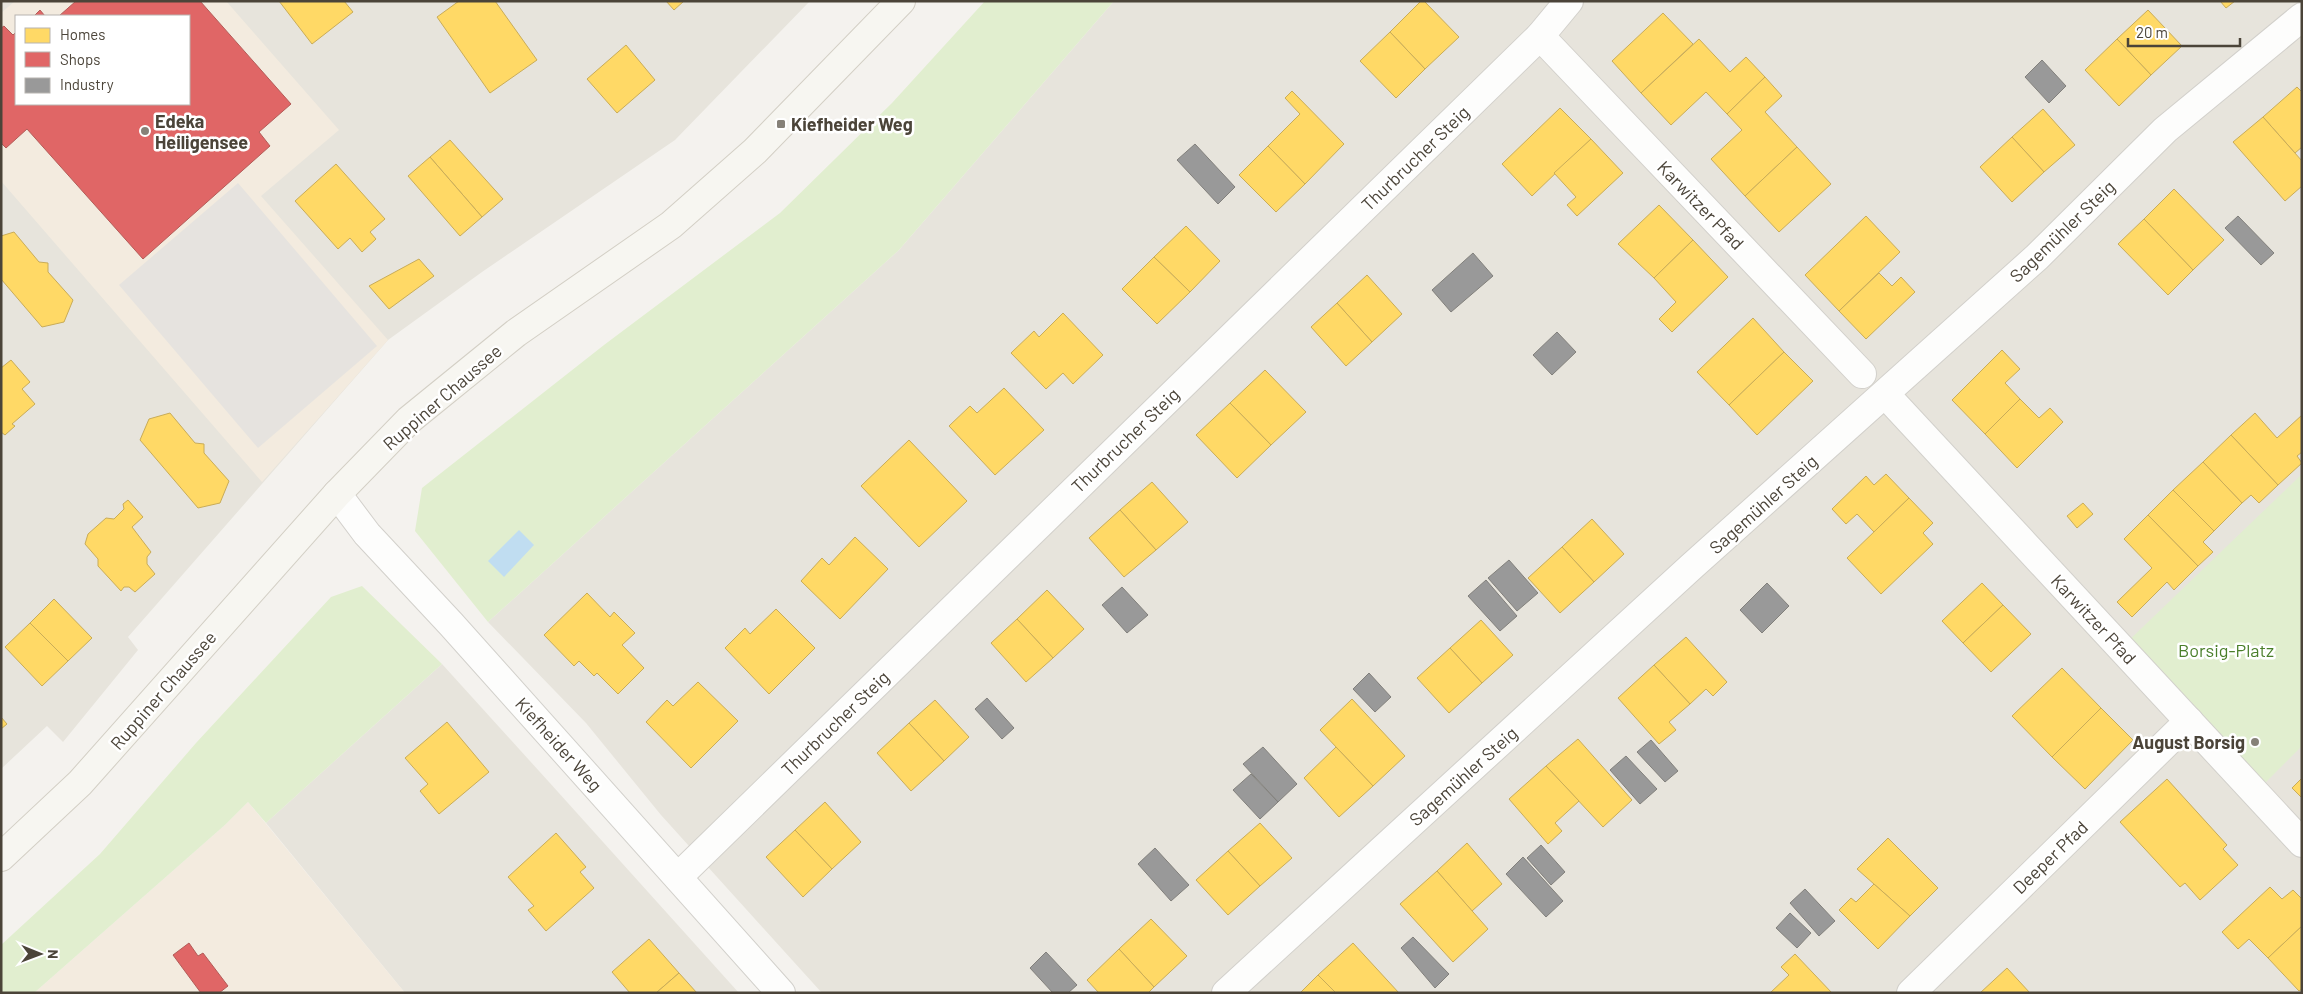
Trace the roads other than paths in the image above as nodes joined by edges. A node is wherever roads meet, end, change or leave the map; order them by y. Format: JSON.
{"nodes":[{"id":1,"x":901,"y":1,"type":"edge"},
{"id":2,"x":1569,"y":1,"type":"edge"},
{"id":3,"x":2302,"y":17,"type":"edge"},
{"id":4,"x":1540,"y":36,"type":"junction"},
{"id":5,"x":1862,"y":374,"type":"dead end"},
{"id":6,"x":1886,"y":394,"type":"junction"},
{"id":7,"x":337,"y":494,"type":"junction"},
{"id":8,"x":2189,"y":722,"type":"junction"},
{"id":9,"x":2302,"y":843,"type":"edge"},
{"id":10,"x":1,"y":857,"type":"edge"},
{"id":11,"x":678,"y":877,"type":"junction"},
{"id":12,"x":781,"y":993,"type":"edge"},
{"id":13,"x":1226,"y":993,"type":"edge"},
{"id":14,"x":1911,"y":993,"type":"edge"}],
"edges":[{"from":1,"to":7,"type":"main road","name":"Ruppiner Chaussee"},
{"from":2,"to":4,"type":"street","name":"Thurbrucher Steig"},
{"from":3,"to":6,"type":"street","name":"Sagemühler Steig"},
{"from":4,"to":5,"type":"street","name":"Karwitzer Pfad"},
{"from":4,"to":11,"type":"street","name":"Thurbrucher Steig"},
{"from":6,"to":8,"type":"street","name":"Karwitzer Pfad"},
{"from":6,"to":13,"type":"street","name":"Sagemühler Steig"},
{"from":7,"to":10,"type":"main road","name":"Ruppiner Chaussee"},
{"from":7,"to":11,"type":"street","name":"Kiefheider Weg"},
{"from":8,"to":9,"type":"street","name":"Karwitzer Pfad"},
{"from":8,"to":14,"type":"street","name":"Deeper Pfad"},
{"from":11,"to":12,"type":"street","name":"Kiefheider Weg"}]}
